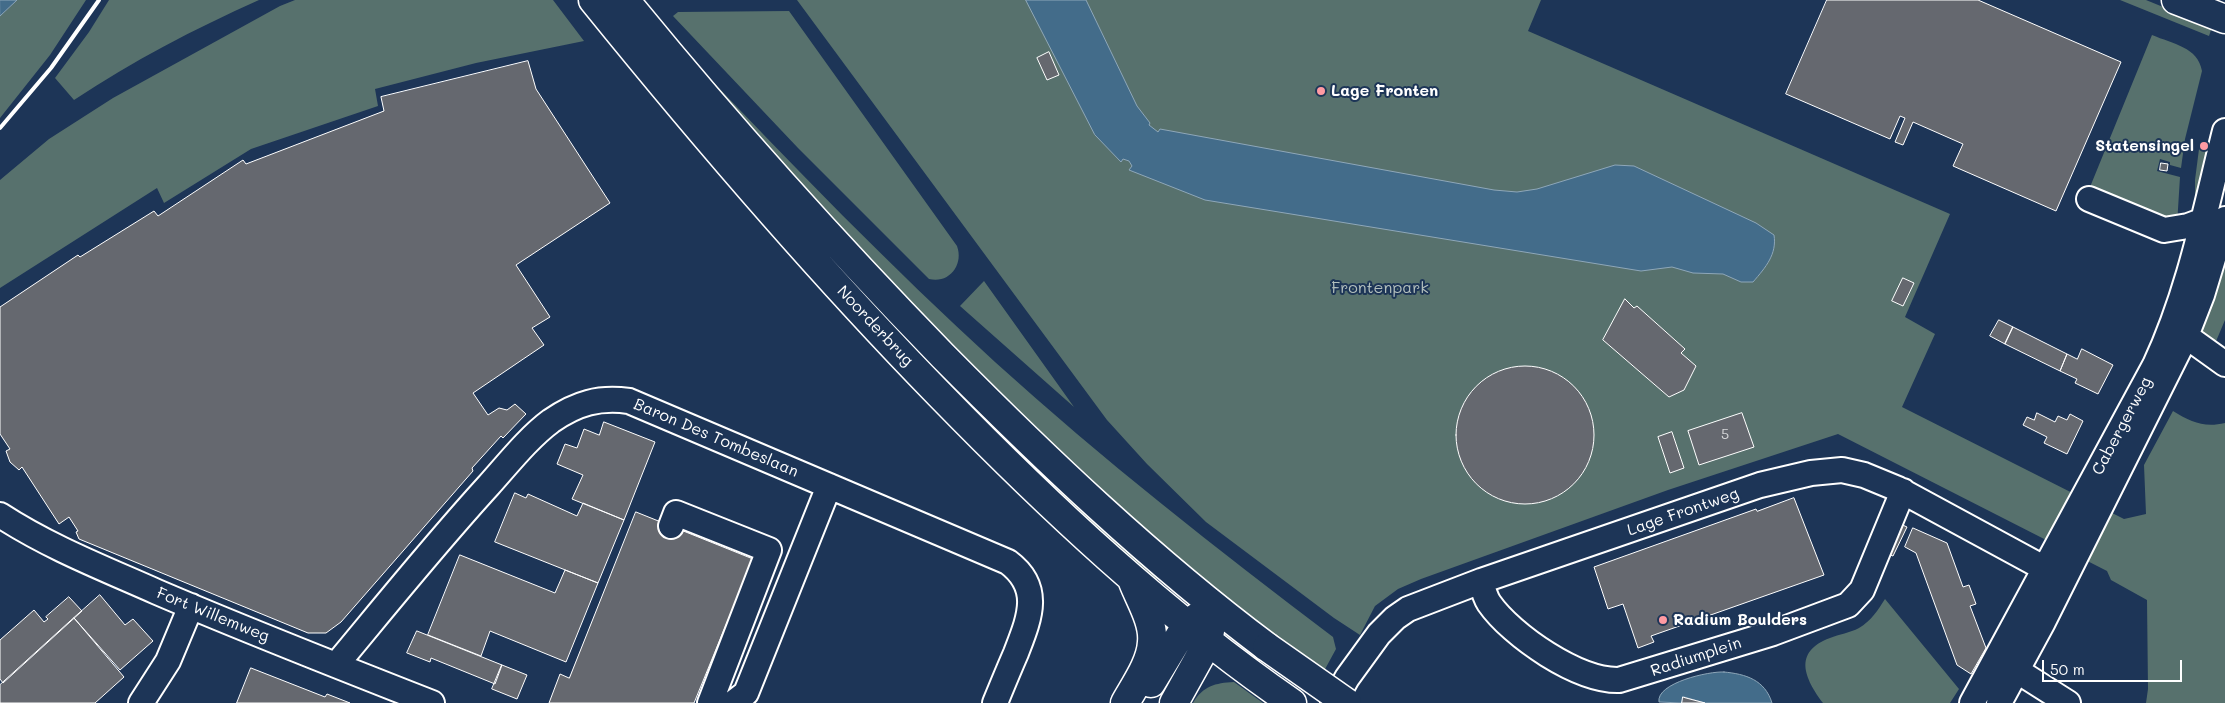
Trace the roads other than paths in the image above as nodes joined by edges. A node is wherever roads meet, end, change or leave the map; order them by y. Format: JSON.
{"nodes":[{"id":1,"x":593,"y":0,"type":"edge"},
{"id":2,"x":625,"y":0,"type":"edge"},
{"id":3,"x":2176,"y":0,"type":"edge"},
{"id":4,"x":2225,"y":19,"type":"edge"},
{"id":5,"x":2225,"y":131,"type":"edge"},
{"id":6,"x":2089,"y":199,"type":"dead end"},
{"id":7,"x":2215,"y":219,"type":"edge"},
{"id":8,"x":2186,"y":336,"type":"junction"},
{"id":9,"x":2225,"y":364,"type":"edge"},
{"id":10,"x":835,"y":489,"type":"junction"},
{"id":11,"x":1903,"y":491,"type":"junction"},
{"id":12,"x":2092,"y":502,"type":"junction"},
{"id":13,"x":0,"y":514,"type":"edge"},
{"id":14,"x":671,"y":526,"type":"dead end"},
{"id":15,"x":2054,"y":574,"type":"junction"},
{"id":16,"x":1131,"y":578,"type":"junction"},
{"id":17,"x":1481,"y":581,"type":"junction"},
{"id":18,"x":191,"y":606,"type":"junction"},
{"id":19,"x":1213,"y":606,"type":"junction"},
{"id":20,"x":1187,"y":624,"type":"junction"},
{"id":21,"x":1208,"y":642,"type":"junction"},
{"id":22,"x":1997,"y":659,"type":"junction"},
{"id":23,"x":336,"y":665,"type":"junction"},
{"id":24,"x":2017,"y":671,"type":"junction"},
{"id":25,"x":141,"y":703,"type":"edge"},
{"id":26,"x":432,"y":703,"type":"edge"},
{"id":27,"x":710,"y":703,"type":"edge"},
{"id":28,"x":733,"y":703,"type":"edge"},
{"id":29,"x":756,"y":703,"type":"edge"},
{"id":30,"x":995,"y":703,"type":"edge"},
{"id":31,"x":1125,"y":703,"type":"edge"},
{"id":32,"x":1139,"y":703,"type":"edge"},
{"id":33,"x":1174,"y":703,"type":"edge"},
{"id":34,"x":1292,"y":703,"type":"edge"},
{"id":35,"x":1333,"y":703,"type":"edge"},
{"id":36,"x":1347,"y":703,"type":"edge"},
{"id":37,"x":1972,"y":703,"type":"edge"},
{"id":38,"x":1999,"y":703,"type":"edge"},
{"id":39,"x":2068,"y":703,"type":"edge"}],
"edges":[{"from":1,"to":16,"type":"main road","name":"Noorderbrug"},
{"from":2,"to":19,"type":"main road","name":"Noorderbrug"},
{"from":3,"to":4,"type":"main road"},
{"from":5,"to":7,"type":"street","name":"Cabergerweg"},
{"from":6,"to":7,"type":"street"},
{"from":7,"to":8,"type":"street","name":"Cabergerweg"},
{"from":7,"to":12,"type":"street","name":"Cabergerweg"},
{"from":8,"to":9,"type":"street"},
{"from":8,"to":12,"type":"street","name":"Cabergerweg"},
{"from":10,"to":23,"type":"street","name":"Baron Des Tombeslaan"},
{"from":10,"to":28,"type":"street"},
{"from":10,"to":29,"type":"street"},
{"from":10,"to":30,"type":"street","name":"Baron Des Tombeslaan"},
{"from":11,"to":15,"type":"street","name":"Lage Frontweg"},
{"from":11,"to":17,"type":"street","name":"Lage Frontweg"},
{"from":11,"to":17,"type":"street","name":"Radiumplein"},
{"from":12,"to":15,"type":"street","name":"Cabergerweg"},
{"from":13,"to":18,"type":"street","name":"Fort Willemweg"},
{"from":14,"to":27,"type":"street"},
{"from":15,"to":22,"type":"street","name":"Cabergerweg"},
{"from":15,"to":24,"type":"street","name":"Cabergerweg"},
{"from":16,"to":20,"type":"main road","name":"Noorderbrug"},
{"from":16,"to":31,"type":"main road"},
{"from":17,"to":35,"type":"street","name":"Lage Frontweg"},
{"from":18,"to":23,"type":"street","name":"Fort Willemweg"},
{"from":18,"to":25,"type":"street"},
{"from":19,"to":20,"type":"main road"},
{"from":19,"to":21,"type":"main road"},
{"from":19,"to":36,"type":"main road","name":"Noorderbrug","bridge":true},
{"from":20,"to":21,"type":"main road","name":"Noorderbrug"},
{"from":20,"to":32,"type":"main road"},
{"from":21,"to":33,"type":"main road"},
{"from":21,"to":34,"type":"main road","name":"Noorderbrug"},
{"from":22,"to":24,"type":"street"},
{"from":22,"to":37,"type":"street","name":"Cabergerweg"},
{"from":23,"to":26,"type":"street","name":"Fort Willemweg"},
{"from":24,"to":38,"type":"street","name":"Cabergerweg"},
{"from":24,"to":39,"type":"street"}]}
